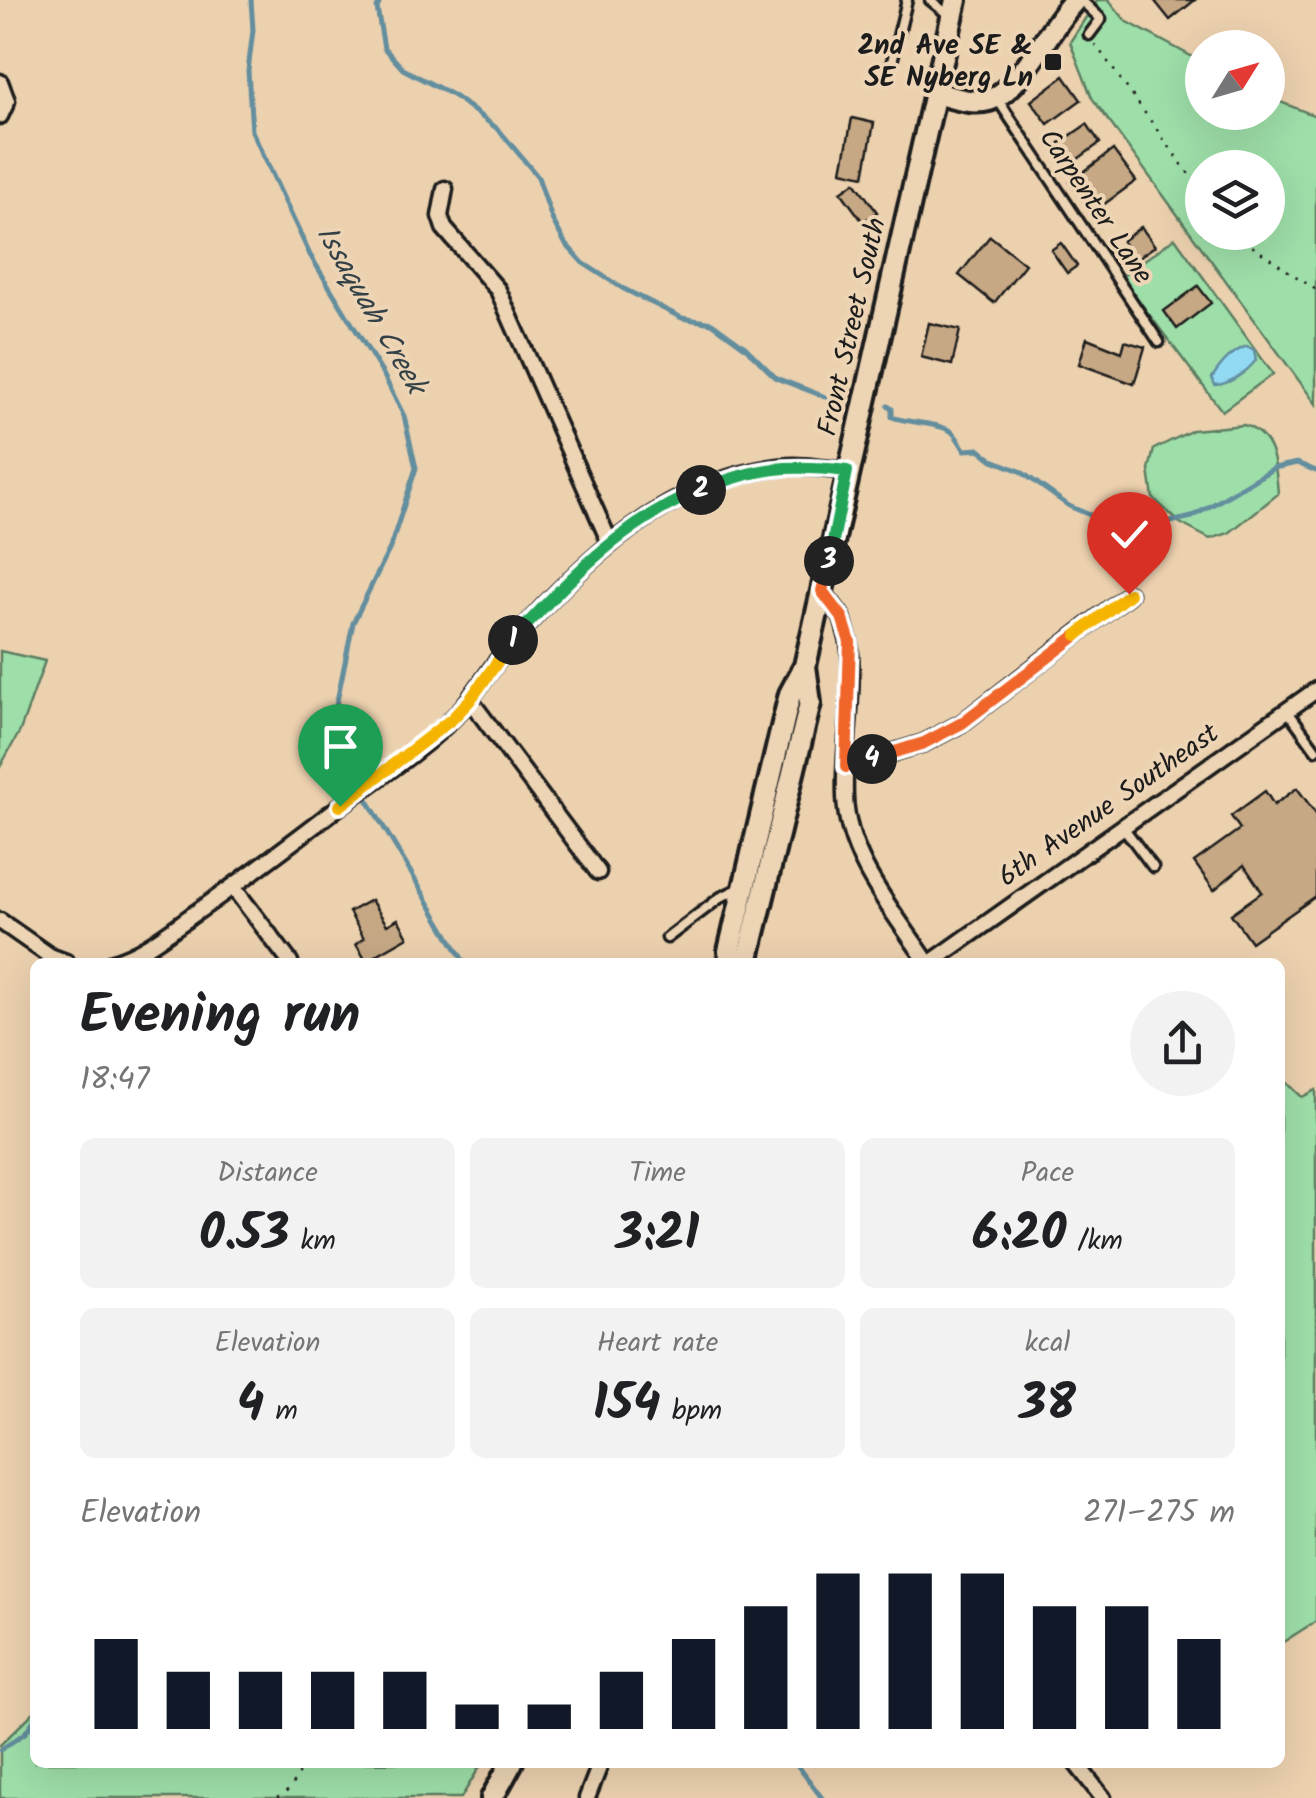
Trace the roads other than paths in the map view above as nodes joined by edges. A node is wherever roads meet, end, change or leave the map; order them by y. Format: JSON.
{"nodes":[{"id":1,"x":907,"y":0,"type":"edge"},
{"id":2,"x":930,"y":0,"type":"edge"},
{"id":3,"x":1078,"y":0,"type":"edge"},
{"id":4,"x":954,"y":9,"type":"edge"},
{"id":5,"x":1089,"y":35,"type":"road end"},
{"id":6,"x":888,"y":78,"type":"dead end"},
{"id":7,"x":0,"y":82,"type":"edge"},
{"id":8,"x":935,"y":94,"type":"junction"},
{"id":9,"x":996,"y":97,"type":"junction"},
{"id":10,"x":0,"y":116,"type":"edge"},
{"id":11,"x":445,"y":188,"type":"dead end"},
{"id":12,"x":1159,"y":342,"type":"dead end"},
{"id":13,"x":847,"y":471,"type":"junction"},
{"id":14,"x":610,"y":543,"type":"junction"},
{"id":15,"x":822,"y":591,"type":"junction"},
{"id":16,"x":1129,"y":594,"type":"dead end"},
{"id":17,"x":1316,"y":690,"type":"edge"},
{"id":18,"x":470,"y":700,"type":"junction"},
{"id":19,"x":1287,"y":710,"type":"junction"},
{"id":20,"x":1316,"y":750,"type":"edge"},
{"id":21,"x":846,"y":767,"type":"junction"},
{"id":22,"x":770,"y":826,"type":"junction"},
{"id":23,"x":1123,"y":827,"type":"junction"},
{"id":24,"x":1153,"y":868,"type":"dead end"},
{"id":25,"x":598,"y":872,"type":"dead end"},
{"id":26,"x":744,"y":886,"type":"junction"},
{"id":27,"x":233,"y":887,"type":"junction"},
{"id":28,"x":0,"y":921,"type":"edge"},
{"id":29,"x":668,"y":938,"type":"dead end"},
{"id":30,"x":58,"y":958,"type":"edge"},
{"id":31,"x":125,"y":958,"type":"edge"},
{"id":32,"x":287,"y":958,"type":"edge"},
{"id":33,"x":731,"y":958,"type":"edge"},
{"id":34,"x":748,"y":958,"type":"edge"},
{"id":35,"x":926,"y":958,"type":"edge"},
{"id":36,"x":935,"y":958,"type":"edge"},
{"id":37,"x":509,"y":1768,"type":"edge"},
{"id":38,"x":599,"y":1768,"type":"edge"},
{"id":39,"x":1080,"y":1768,"type":"edge"},
{"id":40,"x":492,"y":1798,"type":"edge"},
{"id":41,"x":587,"y":1798,"type":"edge"},
{"id":42,"x":1104,"y":1798,"type":"edge"}],
"edges":[{"from":1,"to":6,"type":"lane"},
{"from":2,"to":4,"type":"lane"},
{"from":3,"to":5,"type":"lane"},
{"from":3,"to":9,"type":"main road"},
{"from":4,"to":8,"type":"main road","name":"Front Street South"},
{"from":7,"to":10,"type":"street"},
{"from":8,"to":9,"type":"main road"},
{"from":8,"to":13,"type":"main road","name":"Front Street South"},
{"from":9,"to":12,"type":"lane","name":"Carpenter Lane"},
{"from":11,"to":14,"type":"street"},
{"from":13,"to":14,"type":"street"},
{"from":13,"to":15,"type":"main road","name":"Front Street South"},
{"from":14,"to":18,"type":"street"},
{"from":15,"to":21,"type":"street"},
{"from":15,"to":22,"type":"main road","name":"Front Street South"},
{"from":16,"to":21,"type":"street"},
{"from":17,"to":19,"type":"street","name":"6th Avenue Southeast"},
{"from":18,"to":25,"type":"street"},
{"from":18,"to":27,"type":"street"},
{"from":19,"to":20,"type":"lane"},
{"from":19,"to":23,"type":"street","name":"6th Avenue Southeast"},
{"from":21,"to":35,"type":"street"},
{"from":22,"to":26,"type":"main road","name":"Front Street South"},
{"from":22,"to":34,"type":"main road","name":"Front Street South"},
{"from":23,"to":24,"type":"lane"},
{"from":23,"to":36,"type":"street","name":"6th Avenue Southeast"},
{"from":26,"to":29,"type":"lane"},
{"from":26,"to":33,"type":"main road","name":"Front Street South"},
{"from":27,"to":31,"type":"street"},
{"from":27,"to":32,"type":"street"},
{"from":28,"to":30,"type":"street"},
{"from":37,"to":40,"type":"main road"},
{"from":38,"to":41,"type":"street"},
{"from":39,"to":42,"type":"street"}]}
